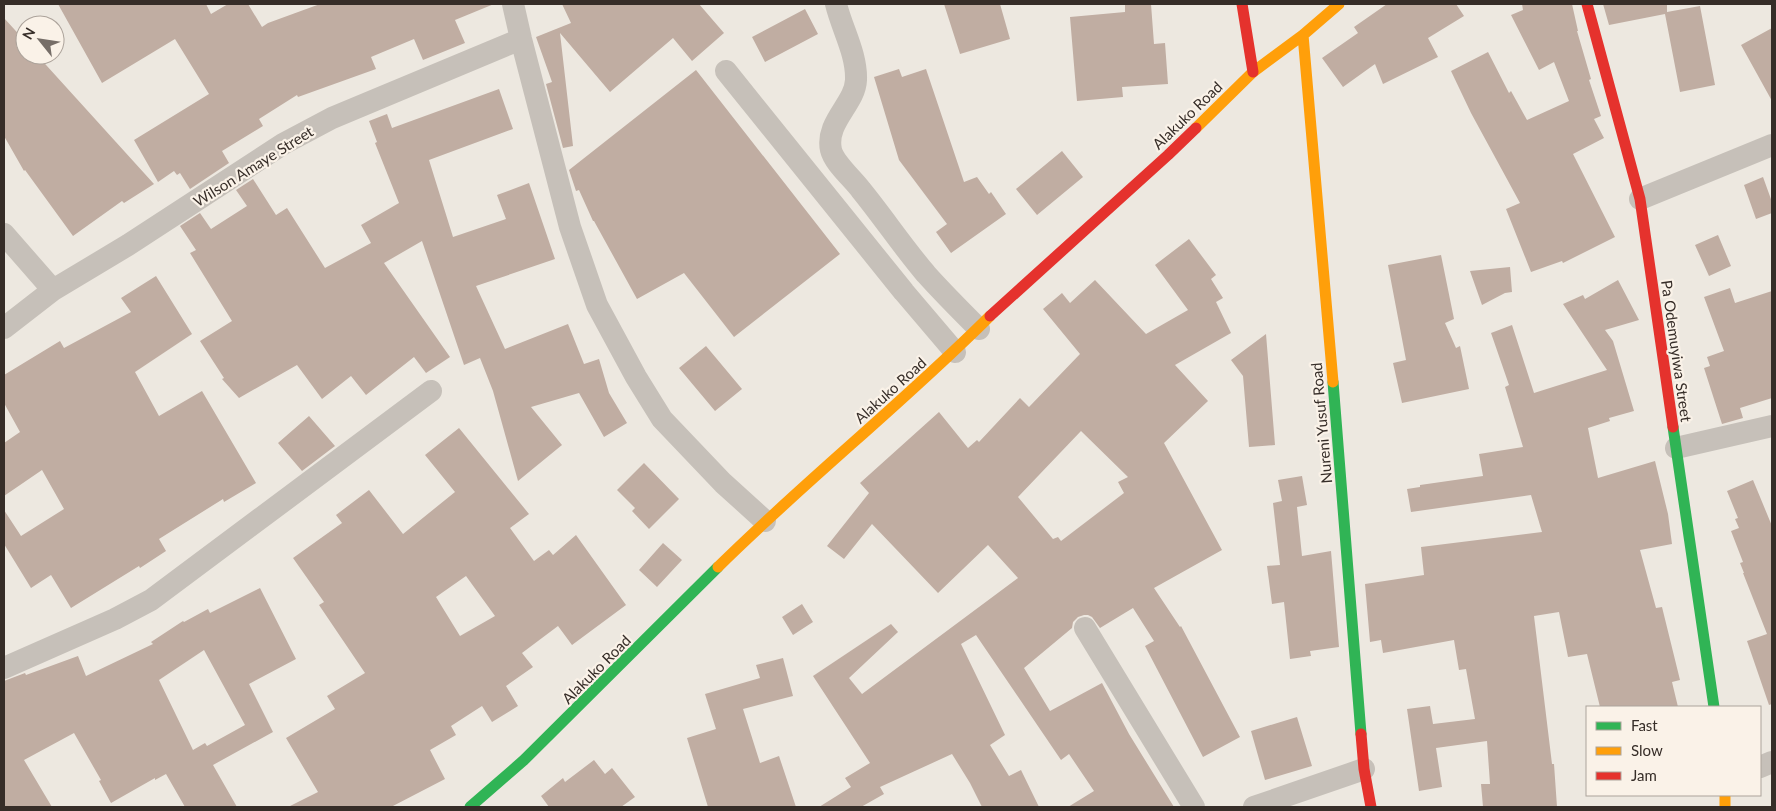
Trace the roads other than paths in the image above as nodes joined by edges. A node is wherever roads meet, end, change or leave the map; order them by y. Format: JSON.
{"nodes":[{"id":1,"x":513,"y":4,"type":"edge"},
{"id":2,"x":836,"y":4,"type":"edge"},
{"id":3,"x":1242,"y":4,"type":"edge"},
{"id":4,"x":1339,"y":4,"type":"edge"},
{"id":5,"x":1588,"y":4,"type":"edge"},
{"id":6,"x":1303,"y":35,"type":"junction"},
{"id":7,"x":520,"y":39,"type":"junction"},
{"id":8,"x":726,"y":71,"type":"dead end"},
{"id":9,"x":1253,"y":72,"type":"junction"},
{"id":10,"x":1772,"y":145,"type":"edge"},
{"id":11,"x":1640,"y":199,"type":"junction"},
{"id":12,"x":4,"y":234,"type":"edge"},
{"id":13,"x":53,"y":290,"type":"junction"},
{"id":14,"x":4,"y":328,"type":"edge"},
{"id":15,"x":979,"y":329,"type":"junction"},
{"id":16,"x":955,"y":352,"type":"junction"},
{"id":17,"x":431,"y":391,"type":"dead end"},
{"id":18,"x":1772,"y":426,"type":"edge"},
{"id":19,"x":1676,"y":448,"type":"junction"},
{"id":20,"x":765,"y":521,"type":"junction"},
{"id":21,"x":1086,"y":628,"type":"dead end"},
{"id":22,"x":4,"y":668,"type":"edge"},
{"id":23,"x":1714,"y":706,"type":"edge"},
{"id":24,"x":1364,"y":769,"type":"junction"},
{"id":25,"x":470,"y":807,"type":"edge"},
{"id":26,"x":1194,"y":807,"type":"edge"},
{"id":27,"x":1254,"y":807,"type":"edge"},
{"id":28,"x":1371,"y":807,"type":"edge"}],
"edges":[{"from":1,"to":7,"type":"street"},
{"from":2,"to":15,"type":"street"},
{"from":3,"to":9,"type":"street"},
{"from":4,"to":6,"type":"street","name":"Alakuko Road"},
{"from":5,"to":11,"type":"street","name":"Pa Odemuyiwa Street"},
{"from":6,"to":9,"type":"street","name":"Alakuko Road"},
{"from":6,"to":24,"type":"street","name":"Nureni Yusuf Road"},
{"from":7,"to":13,"type":"street","name":"Wilson Amaye Street"},
{"from":7,"to":20,"type":"street"},
{"from":8,"to":16,"type":"street"},
{"from":9,"to":15,"type":"street","name":"Alakuko Road"},
{"from":10,"to":11,"type":"street"},
{"from":11,"to":19,"type":"street","name":"Pa Odemuyiwa Street"},
{"from":12,"to":13,"type":"street"},
{"from":13,"to":14,"type":"street","name":"Wilson Amaye Street"},
{"from":15,"to":16,"type":"street","name":"Alakuko Road"},
{"from":16,"to":20,"type":"street","name":"Alakuko Road"},
{"from":17,"to":22,"type":"street"},
{"from":18,"to":19,"type":"street"},
{"from":19,"to":23,"type":"street","name":"Pa Odemuyiwa Street"},
{"from":20,"to":25,"type":"street","name":"Alakuko Road"},
{"from":21,"to":26,"type":"street"},
{"from":24,"to":27,"type":"street"},
{"from":24,"to":28,"type":"street","name":"Nureni Yusuf Road"}]}
